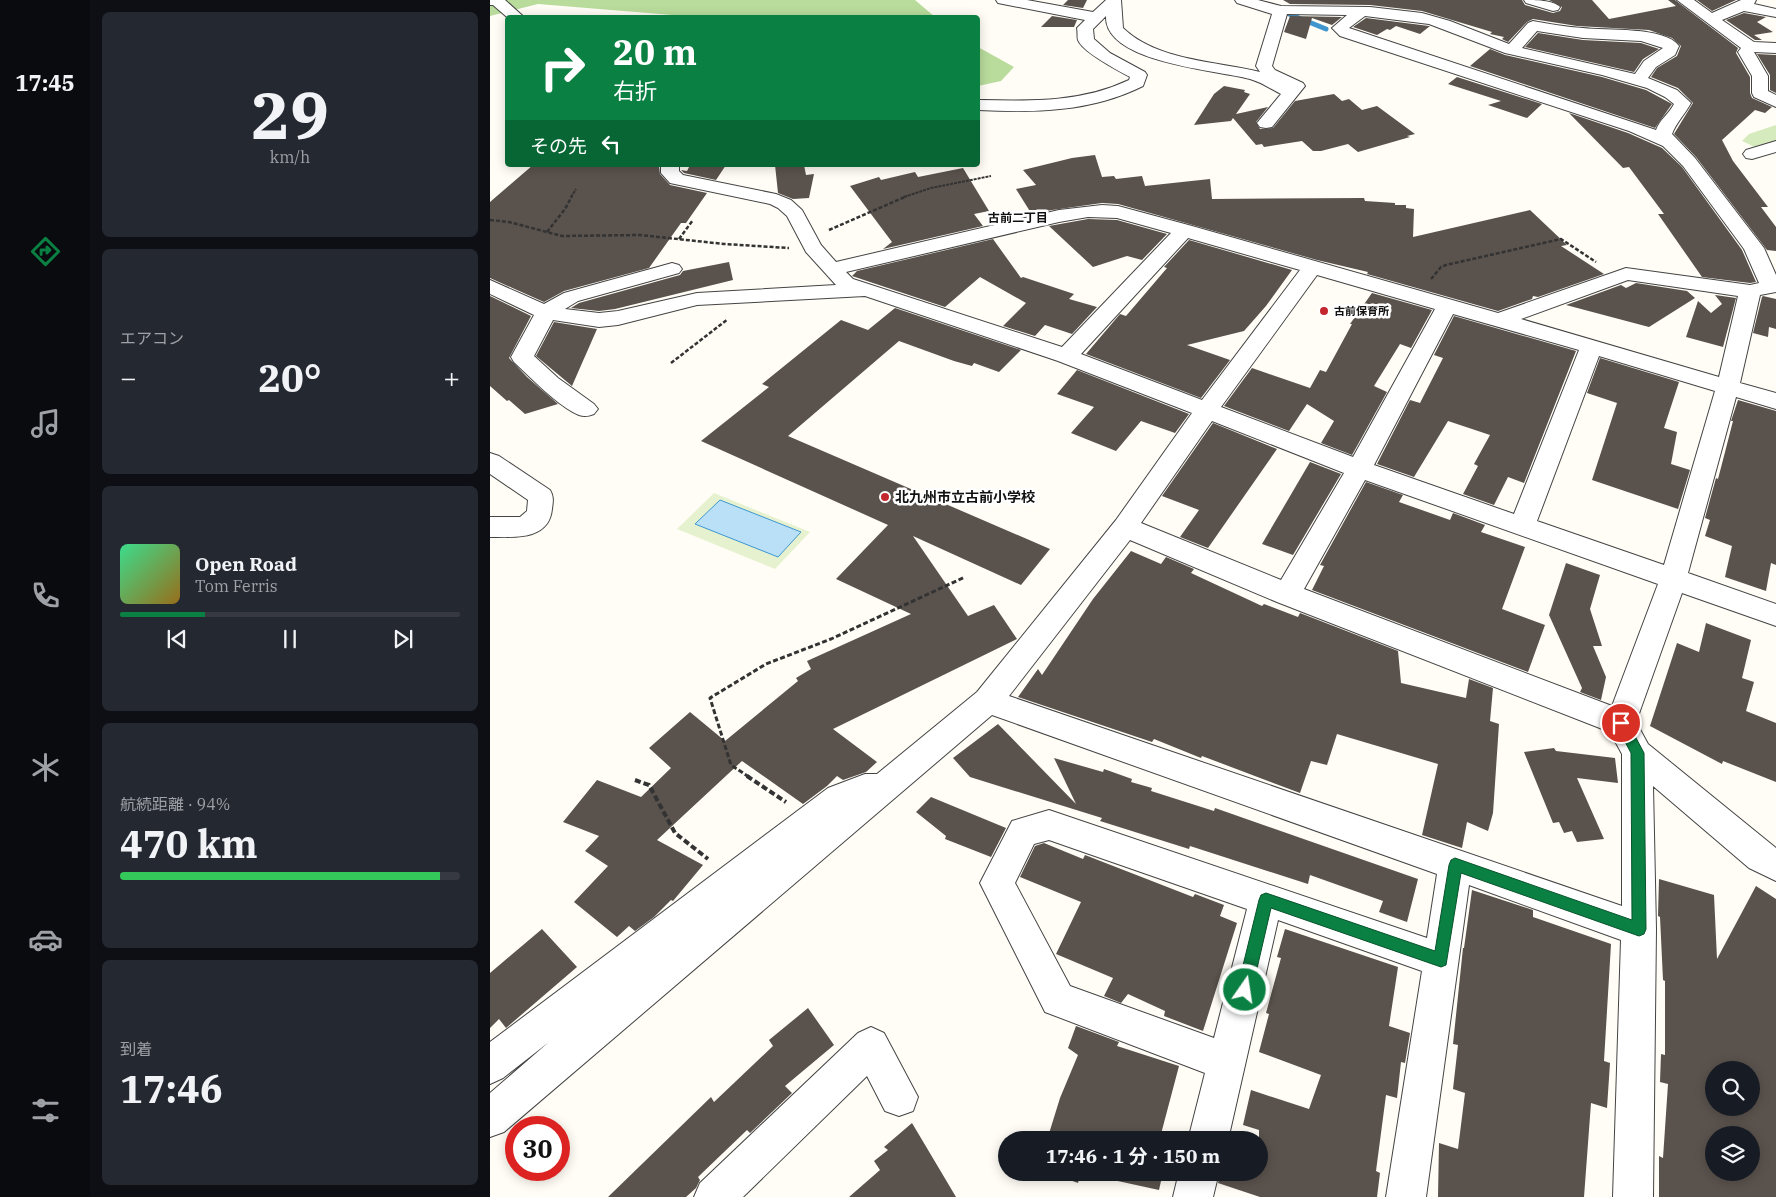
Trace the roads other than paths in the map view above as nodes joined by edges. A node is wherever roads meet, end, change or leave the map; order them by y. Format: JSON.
{"nodes":[{"id":1,"x":490,"y":0,"type":"edge"},
{"id":2,"x":1003,"y":0,"type":"edge"},
{"id":3,"x":1113,"y":0,"type":"edge"},
{"id":4,"x":1242,"y":0,"type":"edge"},
{"id":5,"x":1531,"y":0,"type":"edge"},
{"id":6,"x":1684,"y":0,"type":"edge"},
{"id":7,"x":1746,"y":3,"type":"edge"},
{"id":8,"x":1391,"y":7,"type":"edge"},
{"id":9,"x":1553,"y":7,"type":"dead end"},
{"id":10,"x":1282,"y":10,"type":"junction"},
{"id":11,"x":1360,"y":13,"type":"junction"},
{"id":12,"x":1776,"y":13,"type":"edge"},
{"id":13,"x":514,"y":15,"type":"edge"},
{"id":14,"x":1096,"y":17,"type":"junction"},
{"id":15,"x":1710,"y":19,"type":"junction"},
{"id":16,"x":1371,"y":41,"type":"junction"},
{"id":17,"x":1750,"y":47,"type":"junction"},
{"id":18,"x":1776,"y":48,"type":"edge"},
{"id":19,"x":1512,"y":50,"type":"junction"},
{"id":20,"x":1352,"y":54,"type":"dead end"},
{"id":21,"x":1564,"y":61,"type":"junction"},
{"id":22,"x":1638,"y":81,"type":"junction"},
{"id":23,"x":1525,"y":92,"type":"junction"},
{"id":24,"x":1292,"y":94,"type":"junction"},
{"id":25,"x":1776,"y":102,"type":"edge"},
{"id":26,"x":980,"y":105,"type":"edge"},
{"id":27,"x":1266,"y":123,"type":"dead end"},
{"id":28,"x":1670,"y":142,"type":"junction"},
{"id":29,"x":1775,"y":147,"type":"edge"},
{"id":30,"x":1752,"y":154,"type":"dead end"},
{"id":31,"x":670,"y":167,"type":"edge"},
{"id":32,"x":1185,"y":230,"type":"junction"},
{"id":33,"x":1312,"y":268,"type":"junction"},
{"id":34,"x":672,"y":269,"type":"dead end"},
{"id":35,"x":831,"y":269,"type":"junction"},
{"id":36,"x":490,"y":286,"type":"edge"},
{"id":37,"x":1774,"y":287,"type":"edge"},
{"id":38,"x":866,"y":290,"type":"junction"},
{"id":39,"x":1750,"y":291,"type":"junction"},
{"id":40,"x":755,"y":295,"type":"junction"},
{"id":41,"x":1447,"y":306,"type":"junction"},
{"id":42,"x":737,"y":312,"type":"road end"},
{"id":43,"x":546,"y":313,"type":"junction"},
{"id":44,"x":1499,"y":320,"type":"junction"},
{"id":45,"x":1591,"y":346,"type":"junction"},
{"id":46,"x":1066,"y":356,"type":"junction"},
{"id":47,"x":1728,"y":386,"type":"junction"},
{"id":48,"x":1776,"y":401,"type":"edge"},
{"id":49,"x":586,"y":409,"type":"dead end"},
{"id":50,"x":1207,"y":410,"type":"junction"},
{"id":51,"x":490,"y":462,"type":"edge"},
{"id":52,"x":1359,"y":469,"type":"junction"},
{"id":53,"x":490,"y":527,"type":"edge"},
{"id":54,"x":1125,"y":527,"type":"junction"},
{"id":55,"x":1522,"y":527,"type":"junction"},
{"id":56,"x":1673,"y":579,"type":"junction"},
{"id":57,"x":1287,"y":594,"type":"junction"},
{"id":58,"x":1776,"y":615,"type":"edge"},
{"id":59,"x":988,"y":701,"type":"junction"},
{"id":60,"x":1621,"y":723,"type":"junction"},
{"id":61,"x":1637,"y":753,"type":"junction"},
{"id":62,"x":885,"y":788,"type":"junction"},
{"id":63,"x":1455,"y":865,"type":"junction"},
{"id":64,"x":1776,"y":865,"type":"edge"},
{"id":65,"x":1266,"y":900,"type":"junction"},
{"id":66,"x":1639,"y":929,"type":"junction"},
{"id":67,"x":1441,"y":960,"type":"junction"},
{"id":68,"x":1227,"y":1062,"type":"junction"},
{"id":69,"x":490,"y":1065,"type":"edge"},
{"id":70,"x":899,"y":1097,"type":"dead end"},
{"id":71,"x":490,"y":1118,"type":"edge"},
{"id":72,"x":1210,"y":1131,"type":"edge"},
{"id":73,"x":1197,"y":1181,"type":"edge"},
{"id":74,"x":714,"y":1197,"type":"edge"},
{"id":75,"x":1193,"y":1197,"type":"edge"},
{"id":76,"x":1406,"y":1197,"type":"edge"},
{"id":77,"x":1633,"y":1197,"type":"edge"}],
"edges":[{"from":1,"to":13,"type":"street"},
{"from":2,"to":14,"type":"street"},
{"from":3,"to":14,"type":"street"},
{"from":3,"to":24,"type":"street"},
{"from":4,"to":10,"type":"street"},
{"from":5,"to":9,"type":"street"},
{"from":6,"to":15,"type":"street"},
{"from":7,"to":12,"type":"street"},
{"from":7,"to":15,"type":"street"},
{"from":8,"to":11,"type":"street"},
{"from":8,"to":19,"type":"street"},
{"from":10,"to":11,"type":"street"},
{"from":10,"to":24,"type":"street"},
{"from":11,"to":16,"type":"street"},
{"from":14,"to":26,"type":"street"},
{"from":15,"to":17,"type":"street"},
{"from":16,"to":20,"type":"street"},
{"from":16,"to":23,"type":"street"},
{"from":17,"to":18,"type":"street"},
{"from":17,"to":25,"type":"street"},
{"from":19,"to":21,"type":"street"},
{"from":19,"to":22,"type":"street"},
{"from":21,"to":22,"type":"street"},
{"from":21,"to":23,"type":"street"},
{"from":22,"to":28,"type":"street"},
{"from":23,"to":28,"type":"street"},
{"from":24,"to":27,"type":"street"},
{"from":28,"to":37,"type":"street"},
{"from":29,"to":30,"type":"street"},
{"from":31,"to":35,"type":"street"},
{"from":32,"to":33,"type":"street"},
{"from":32,"to":35,"type":"street"},
{"from":32,"to":46,"type":"street"},
{"from":33,"to":41,"type":"street"},
{"from":33,"to":50,"type":"street"},
{"from":34,"to":43,"type":"street"},
{"from":35,"to":38,"type":"street"},
{"from":36,"to":43,"type":"street"},
{"from":37,"to":39,"type":"street"},
{"from":38,"to":40,"type":"street"},
{"from":38,"to":46,"type":"street"},
{"from":39,"to":44,"type":"street"},
{"from":39,"to":47,"type":"street"},
{"from":40,"to":42,"type":"street"},
{"from":40,"to":43,"type":"street"},
{"from":41,"to":44,"type":"street"},
{"from":41,"to":52,"type":"street"},
{"from":43,"to":49,"type":"street"},
{"from":44,"to":45,"type":"street"},
{"from":45,"to":47,"type":"street"},
{"from":45,"to":55,"type":"street"},
{"from":46,"to":50,"type":"street"},
{"from":47,"to":48,"type":"street"},
{"from":47,"to":56,"type":"street"},
{"from":50,"to":52,"type":"street"},
{"from":50,"to":54,"type":"street"},
{"from":51,"to":53,"type":"street"},
{"from":52,"to":55,"type":"street"},
{"from":52,"to":57,"type":"street"},
{"from":54,"to":57,"type":"street"},
{"from":54,"to":59,"type":"street"},
{"from":55,"to":56,"type":"street"},
{"from":56,"to":58,"type":"street"},
{"from":56,"to":60,"type":"street"},
{"from":57,"to":60,"type":"street"},
{"from":59,"to":62,"type":"street"},
{"from":59,"to":63,"type":"street"},
{"from":60,"to":61,"type":"street"},
{"from":61,"to":64,"type":"street"},
{"from":61,"to":66,"type":"street"},
{"from":62,"to":69,"type":"street"},
{"from":62,"to":71,"type":"street"},
{"from":63,"to":66,"type":"street"},
{"from":63,"to":67,"type":"street"},
{"from":65,"to":67,"type":"street"},
{"from":65,"to":68,"type":"street"},
{"from":65,"to":68,"type":"street"},
{"from":66,"to":77,"type":"street"},
{"from":67,"to":76,"type":"street"},
{"from":68,"to":72,"type":"street"},
{"from":70,"to":74,"type":"street"},
{"from":73,"to":75,"type":"street"}]}
